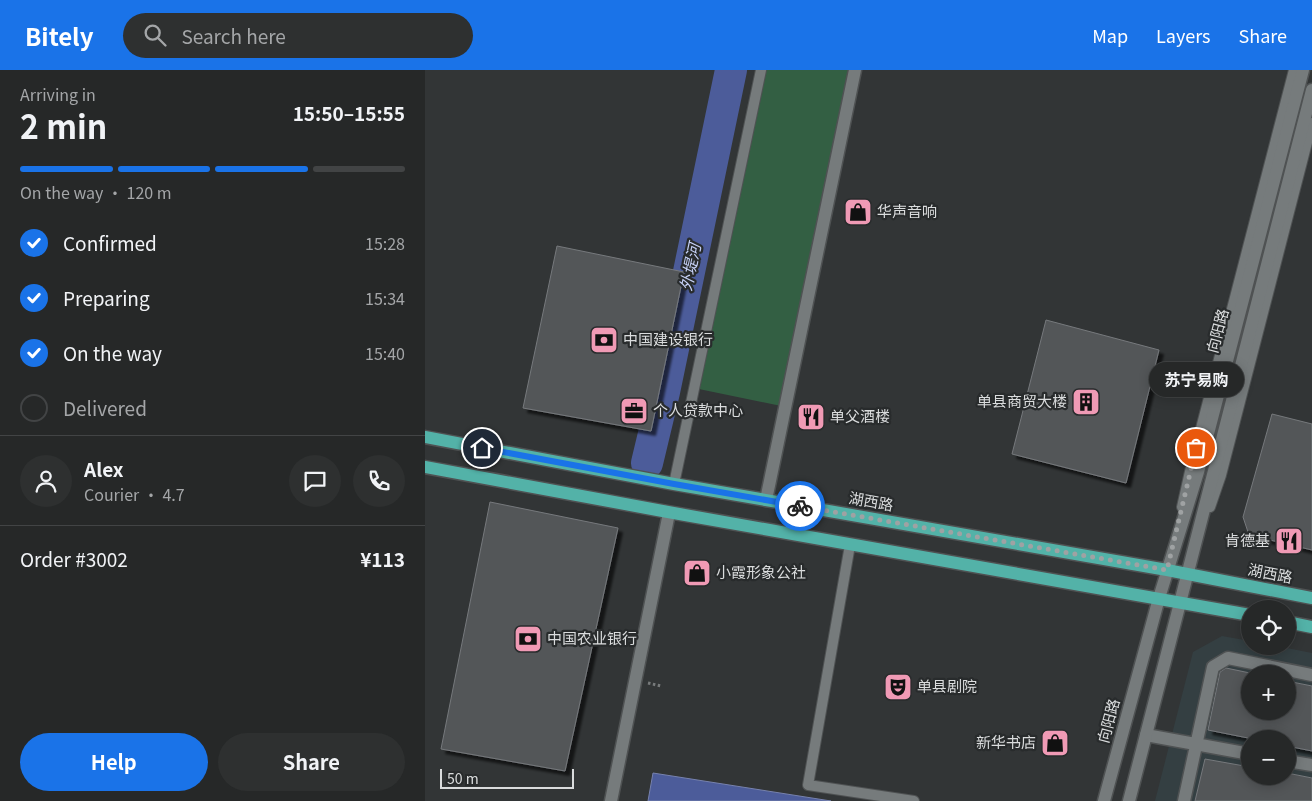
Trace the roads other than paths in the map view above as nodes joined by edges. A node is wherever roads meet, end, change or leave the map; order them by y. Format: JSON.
{"nodes":[{"id":1,"x":761,"y":70,"type":"edge"},
{"id":2,"x":855,"y":70,"type":"edge"},
{"id":3,"x":1294,"y":70,"type":"edge"},
{"id":4,"x":1303,"y":70,"type":"edge"},
{"id":5,"x":1312,"y":90,"type":"edge"},
{"id":6,"x":1312,"y":123,"type":"edge"},
{"id":7,"x":425,"y":437,"type":"edge"},
{"id":8,"x":425,"y":467,"type":"edge"},
{"id":9,"x":674,"y":484,"type":"junction"},
{"id":10,"x":766,"y":500,"type":"junction"},
{"id":11,"x":669,"y":512,"type":"junction"},
{"id":12,"x":850,"y":544,"type":"junction"},
{"id":13,"x":1167,"y":570,"type":"junction"},
{"id":14,"x":1187,"y":574,"type":"junction"},
{"id":15,"x":1159,"y":598,"type":"junction"},
{"id":16,"x":1312,"y":598,"type":"edge"},
{"id":17,"x":1180,"y":602,"type":"junction"},
{"id":18,"x":1241,"y":613,"type":"edge"},
{"id":19,"x":1296,"y":624,"type":"edge"},
{"id":20,"x":1312,"y":627,"type":"edge"},
{"id":21,"x":1312,"y":675,"type":"edge"},
{"id":22,"x":1146,"y":735,"type":"junction"},
{"id":23,"x":1196,"y":744,"type":"junction"},
{"id":24,"x":1241,"y":752,"type":"edge"},
{"id":25,"x":1296,"y":762,"type":"edge"},
{"id":26,"x":1312,"y":765,"type":"edge"},
{"id":27,"x":611,"y":801,"type":"edge"},
{"id":28,"x":914,"y":801,"type":"edge"},
{"id":29,"x":1104,"y":801,"type":"edge"},
{"id":30,"x":1129,"y":801,"type":"edge"},
{"id":31,"x":1184,"y":801,"type":"edge"}],
"edges":[{"from":1,"to":9,"type":"lane"},
{"from":2,"to":10,"type":"main road"},
{"from":3,"to":13,"type":"lane"},
{"from":4,"to":13,"type":"main road","name":"向阳路"},
{"from":5,"to":14,"type":"main road","name":"向阳路"},
{"from":6,"to":14,"type":"lane"},
{"from":7,"to":9,"type":"main road","name":"湖西路"},
{"from":8,"to":11,"type":"main road"},
{"from":9,"to":10,"type":"main road","name":"湖西路"},
{"from":10,"to":13,"type":"main road","name":"湖西路"},
{"from":11,"to":12,"type":"main road"},
{"from":11,"to":27,"type":"main road"},
{"from":12,"to":15,"type":"main road"},
{"from":12,"to":28,"type":"lane"},
{"from":13,"to":14,"type":"main road","name":"湖西路"},
{"from":13,"to":15,"type":"main road","name":"向阳路"},
{"from":14,"to":16,"type":"main road","name":"湖西路"},
{"from":14,"to":17,"type":"main road","name":"向阳路"},
{"from":15,"to":17,"type":"main road"},
{"from":15,"to":29,"type":"main road","name":"向阳路"},
{"from":17,"to":18,"type":"main road"},
{"from":17,"to":22,"type":"main road","name":"向阳路"},
{"from":19,"to":20,"type":"main road"},
{"from":21,"to":23,"type":"main road"},
{"from":22,"to":23,"type":"main road"},
{"from":22,"to":30,"type":"main road","name":"向阳路"},
{"from":23,"to":24,"type":"main road"},
{"from":23,"to":31,"type":"main road"},
{"from":25,"to":26,"type":"main road"}]}
